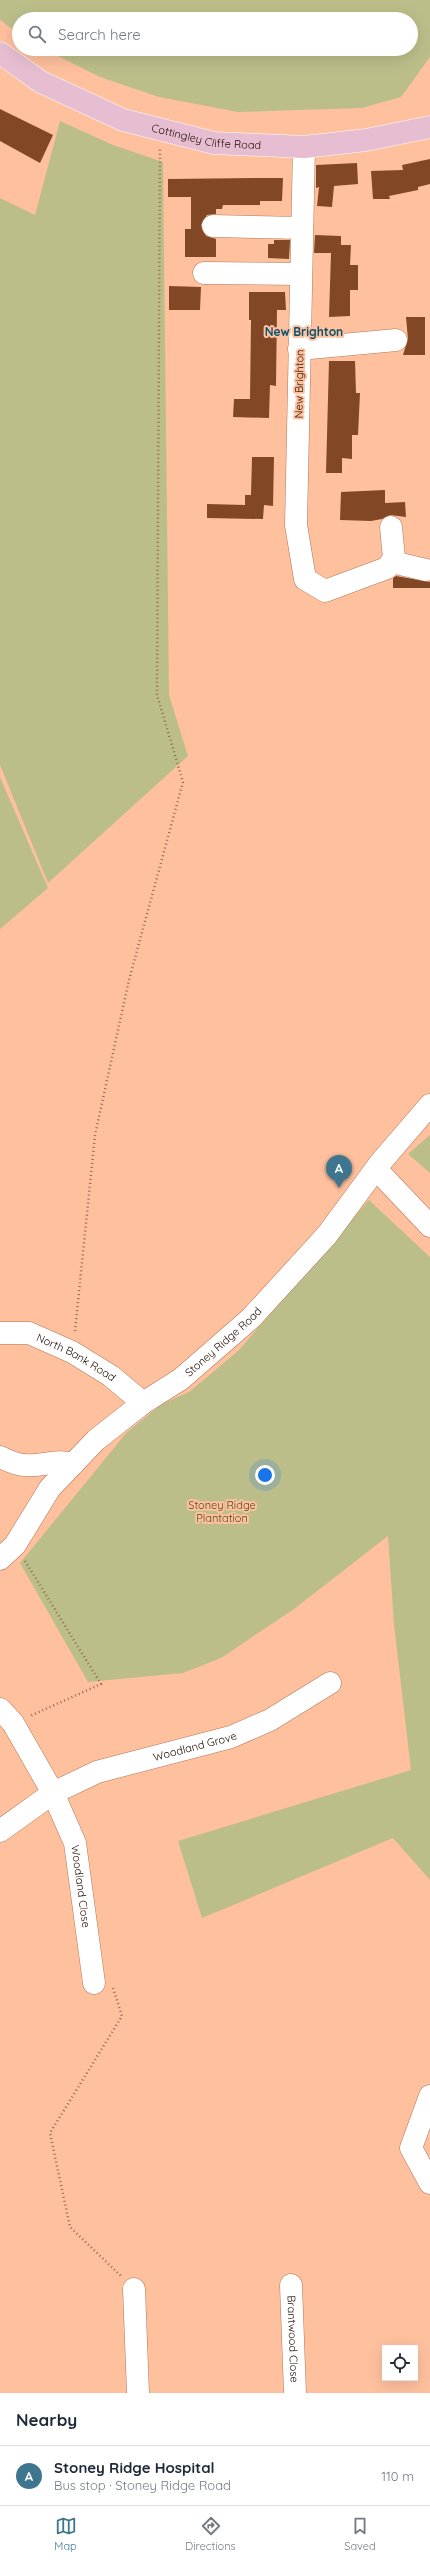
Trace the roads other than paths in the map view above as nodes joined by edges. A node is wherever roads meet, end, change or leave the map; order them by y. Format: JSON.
{"nodes":[{"id":1,"x":0,"y":53,"type":"edge"},
{"id":2,"x":430,"y":128,"type":"edge"},
{"id":3,"x":304,"y":147,"type":"junction"},
{"id":4,"x":213,"y":226,"type":"dead end"},
{"id":5,"x":302,"y":228,"type":"junction"},
{"id":6,"x":204,"y":273,"type":"dead end"},
{"id":7,"x":301,"y":274,"type":"junction"},
{"id":8,"x":396,"y":340,"type":"dead end"},
{"id":9,"x":300,"y":349,"type":"junction"},
{"id":10,"x":391,"y":527,"type":"dead end"},
{"id":11,"x":392,"y":562,"type":"junction"},
{"id":12,"x":426,"y":570,"type":"dead end"},
{"id":13,"x":430,"y":1105,"type":"edge"},
{"id":14,"x":376,"y":1170,"type":"junction"},
{"id":15,"x":430,"y":1226,"type":"edge"},
{"id":16,"x":0,"y":1333,"type":"edge"},
{"id":17,"x":143,"y":1403,"type":"junction"},
{"id":18,"x":0,"y":1457,"type":"edge"},
{"id":19,"x":72,"y":1464,"type":"junction"},
{"id":20,"x":7,"y":1552,"type":"edge"},
{"id":21,"x":330,"y":1683,"type":"dead end"},
{"id":22,"x":6,"y":1716,"type":"edge"},
{"id":23,"x":53,"y":1793,"type":"junction"},
{"id":24,"x":0,"y":1831,"type":"edge"},
{"id":25,"x":94,"y":1983,"type":"road end"},
{"id":26,"x":430,"y":2096,"type":"edge"},
{"id":27,"x":430,"y":2183,"type":"edge"},
{"id":28,"x":291,"y":2285,"type":"dead end"},
{"id":29,"x":134,"y":2289,"type":"road end"},
{"id":30,"x":138,"y":2393,"type":"edge"},
{"id":31,"x":295,"y":2393,"type":"edge"}],
"edges":[{"from":1,"to":3,"type":"main road","name":"Cottingley Cliffe Road"},
{"from":2,"to":3,"type":"main road","name":"Cottingley Cliffe Road"},
{"from":3,"to":5,"type":"street","name":"New Brighton"},
{"from":4,"to":5,"type":"street"},
{"from":5,"to":7,"type":"street","name":"New Brighton"},
{"from":6,"to":7,"type":"street"},
{"from":7,"to":9,"type":"street","name":"New Brighton"},
{"from":8,"to":9,"type":"street"},
{"from":9,"to":11,"type":"street","name":"New Brighton"},
{"from":10,"to":11,"type":"street"},
{"from":11,"to":12,"type":"street"},
{"from":13,"to":14,"type":"street","name":"Stoney Ridge Road"},
{"from":14,"to":15,"type":"street"},
{"from":14,"to":17,"type":"street","name":"Stoney Ridge Road"},
{"from":16,"to":17,"type":"street","name":"North Bank Road"},
{"from":17,"to":19,"type":"street","name":"Stoney Ridge Road"},
{"from":18,"to":19,"type":"street"},
{"from":19,"to":20,"type":"street","name":"Stoney Ridge Road"},
{"from":21,"to":23,"type":"street","name":"Woodland Grove"},
{"from":22,"to":23,"type":"street","name":"Woodland Close"},
{"from":23,"to":24,"type":"street","name":"Woodland Grove"},
{"from":23,"to":25,"type":"street","name":"Woodland Close"},
{"from":26,"to":27,"type":"street"},
{"from":28,"to":31,"type":"street","name":"Brantwood Close"},
{"from":29,"to":30,"type":"street"}]}
